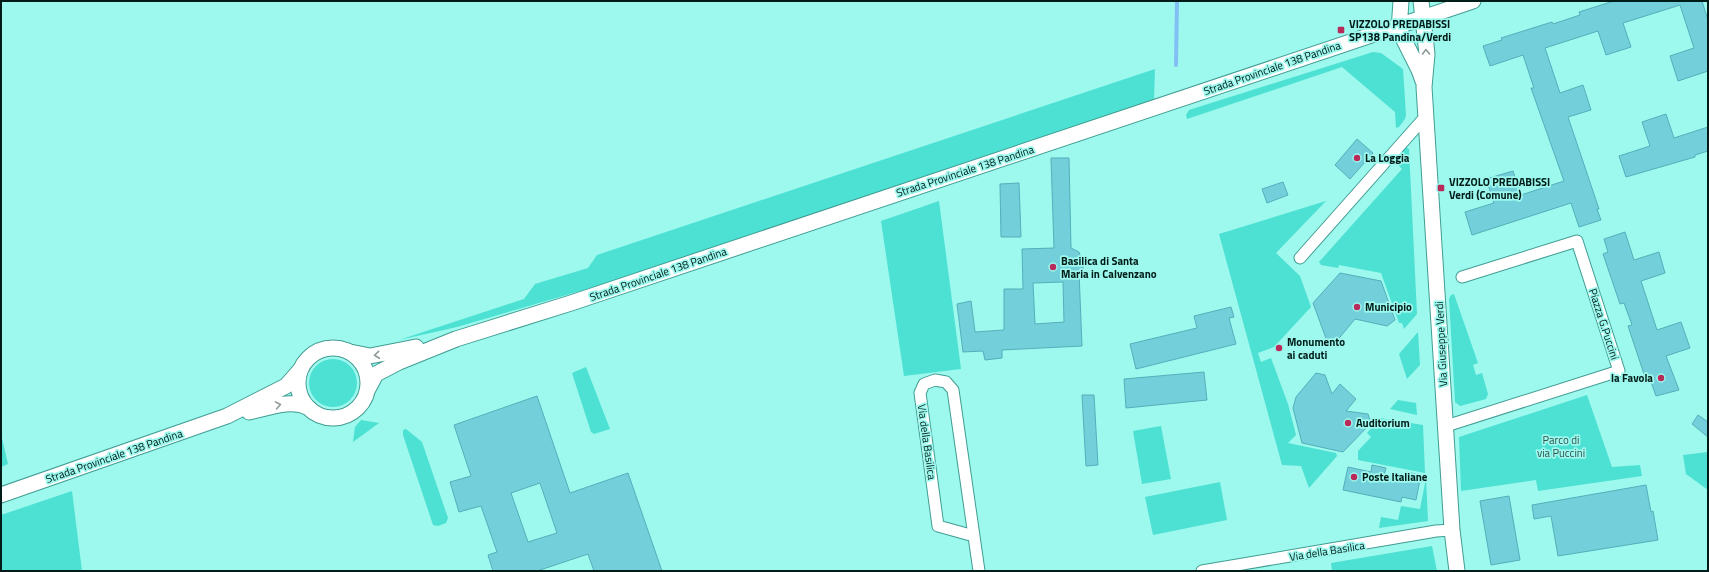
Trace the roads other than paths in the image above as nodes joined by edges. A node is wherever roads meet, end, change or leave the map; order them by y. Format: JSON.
{"nodes":[{"id":1,"x":1401,"y":1,"type":"edge"},
{"id":2,"x":1421,"y":1,"type":"edge"},
{"id":3,"x":1473,"y":1,"type":"edge"},
{"id":4,"x":1424,"y":18,"type":"junction"},
{"id":5,"x":1398,"y":26,"type":"junction"},
{"id":6,"x":1424,"y":87,"type":"junction"},
{"id":7,"x":1426,"y":116,"type":"junction"},
{"id":8,"x":1300,"y":258,"type":"dead end"},
{"id":9,"x":1462,"y":277,"type":"dead end"},
{"id":10,"x":456,"y":339,"type":"junction"},
{"id":11,"x":347,"y":351,"type":"junction"},
{"id":12,"x":301,"y":370,"type":"junction"},
{"id":13,"x":368,"y":389,"type":"junction"},
{"id":14,"x":309,"y":408,"type":"junction"},
{"id":15,"x":227,"y":416,"type":"junction"},
{"id":16,"x":1446,"y":426,"type":"junction"},
{"id":17,"x":1,"y":495,"type":"edge"},
{"id":18,"x":1452,"y":530,"type":"junction"},
{"id":19,"x":974,"y":536,"type":"junction"},
{"id":20,"x":979,"y":571,"type":"edge"},
{"id":21,"x":1202,"y":571,"type":"edge"},
{"id":22,"x":1457,"y":571,"type":"edge"}],
"edges":[{"from":1,"to":5,"type":"street"},
{"from":2,"to":4,"type":"street"},
{"from":3,"to":4,"type":"street","name":"Strada Provinciale 138 Pandina"},
{"from":4,"to":5,"type":"street","name":"Strada Provinciale 138 Pandina"},
{"from":6,"to":4,"type":"street","one_way":true},
{"from":5,"to":6,"type":"street"},
{"from":5,"to":10,"type":"street","name":"Strada Provinciale 138 Pandina"},
{"from":6,"to":7,"type":"street","name":"Via Giuseppe Verdi"},
{"from":7,"to":8,"type":"street"},
{"from":7,"to":16,"type":"street","name":"Via Giuseppe Verdi"},
{"from":9,"to":16,"type":"street","name":"Piazza G.Puccini"},
{"from":10,"to":11,"type":"street","name":"Strada Provinciale 138 Pandina","one_way":true},
{"from":10,"to":13,"type":"street","name":"Strada Provinciale 138 Pandina"},
{"from":11,"to":12,"type":"street"},
{"from":11,"to":13,"type":"street"},
{"from":12,"to":14,"type":"street"},
{"from":12,"to":15,"type":"street","name":"Strada Provinciale 138 Pandina"},
{"from":13,"to":14,"type":"street"},
{"from":15,"to":14,"type":"street","name":"Strada Provinciale 138 Pandina","one_way":true},
{"from":15,"to":17,"type":"street","name":"Strada Provinciale 138 Pandina"},
{"from":16,"to":18,"type":"street","name":"Via Giuseppe Verdi"},
{"from":18,"to":21,"type":"street","name":"Via della Basilica"},
{"from":18,"to":22,"type":"street","name":"Via Giuseppe Verdi"},
{"from":19,"to":19,"type":"street","name":"Via della Basilica"},
{"from":19,"to":20,"type":"street","name":"Via della Basilica"}]}
